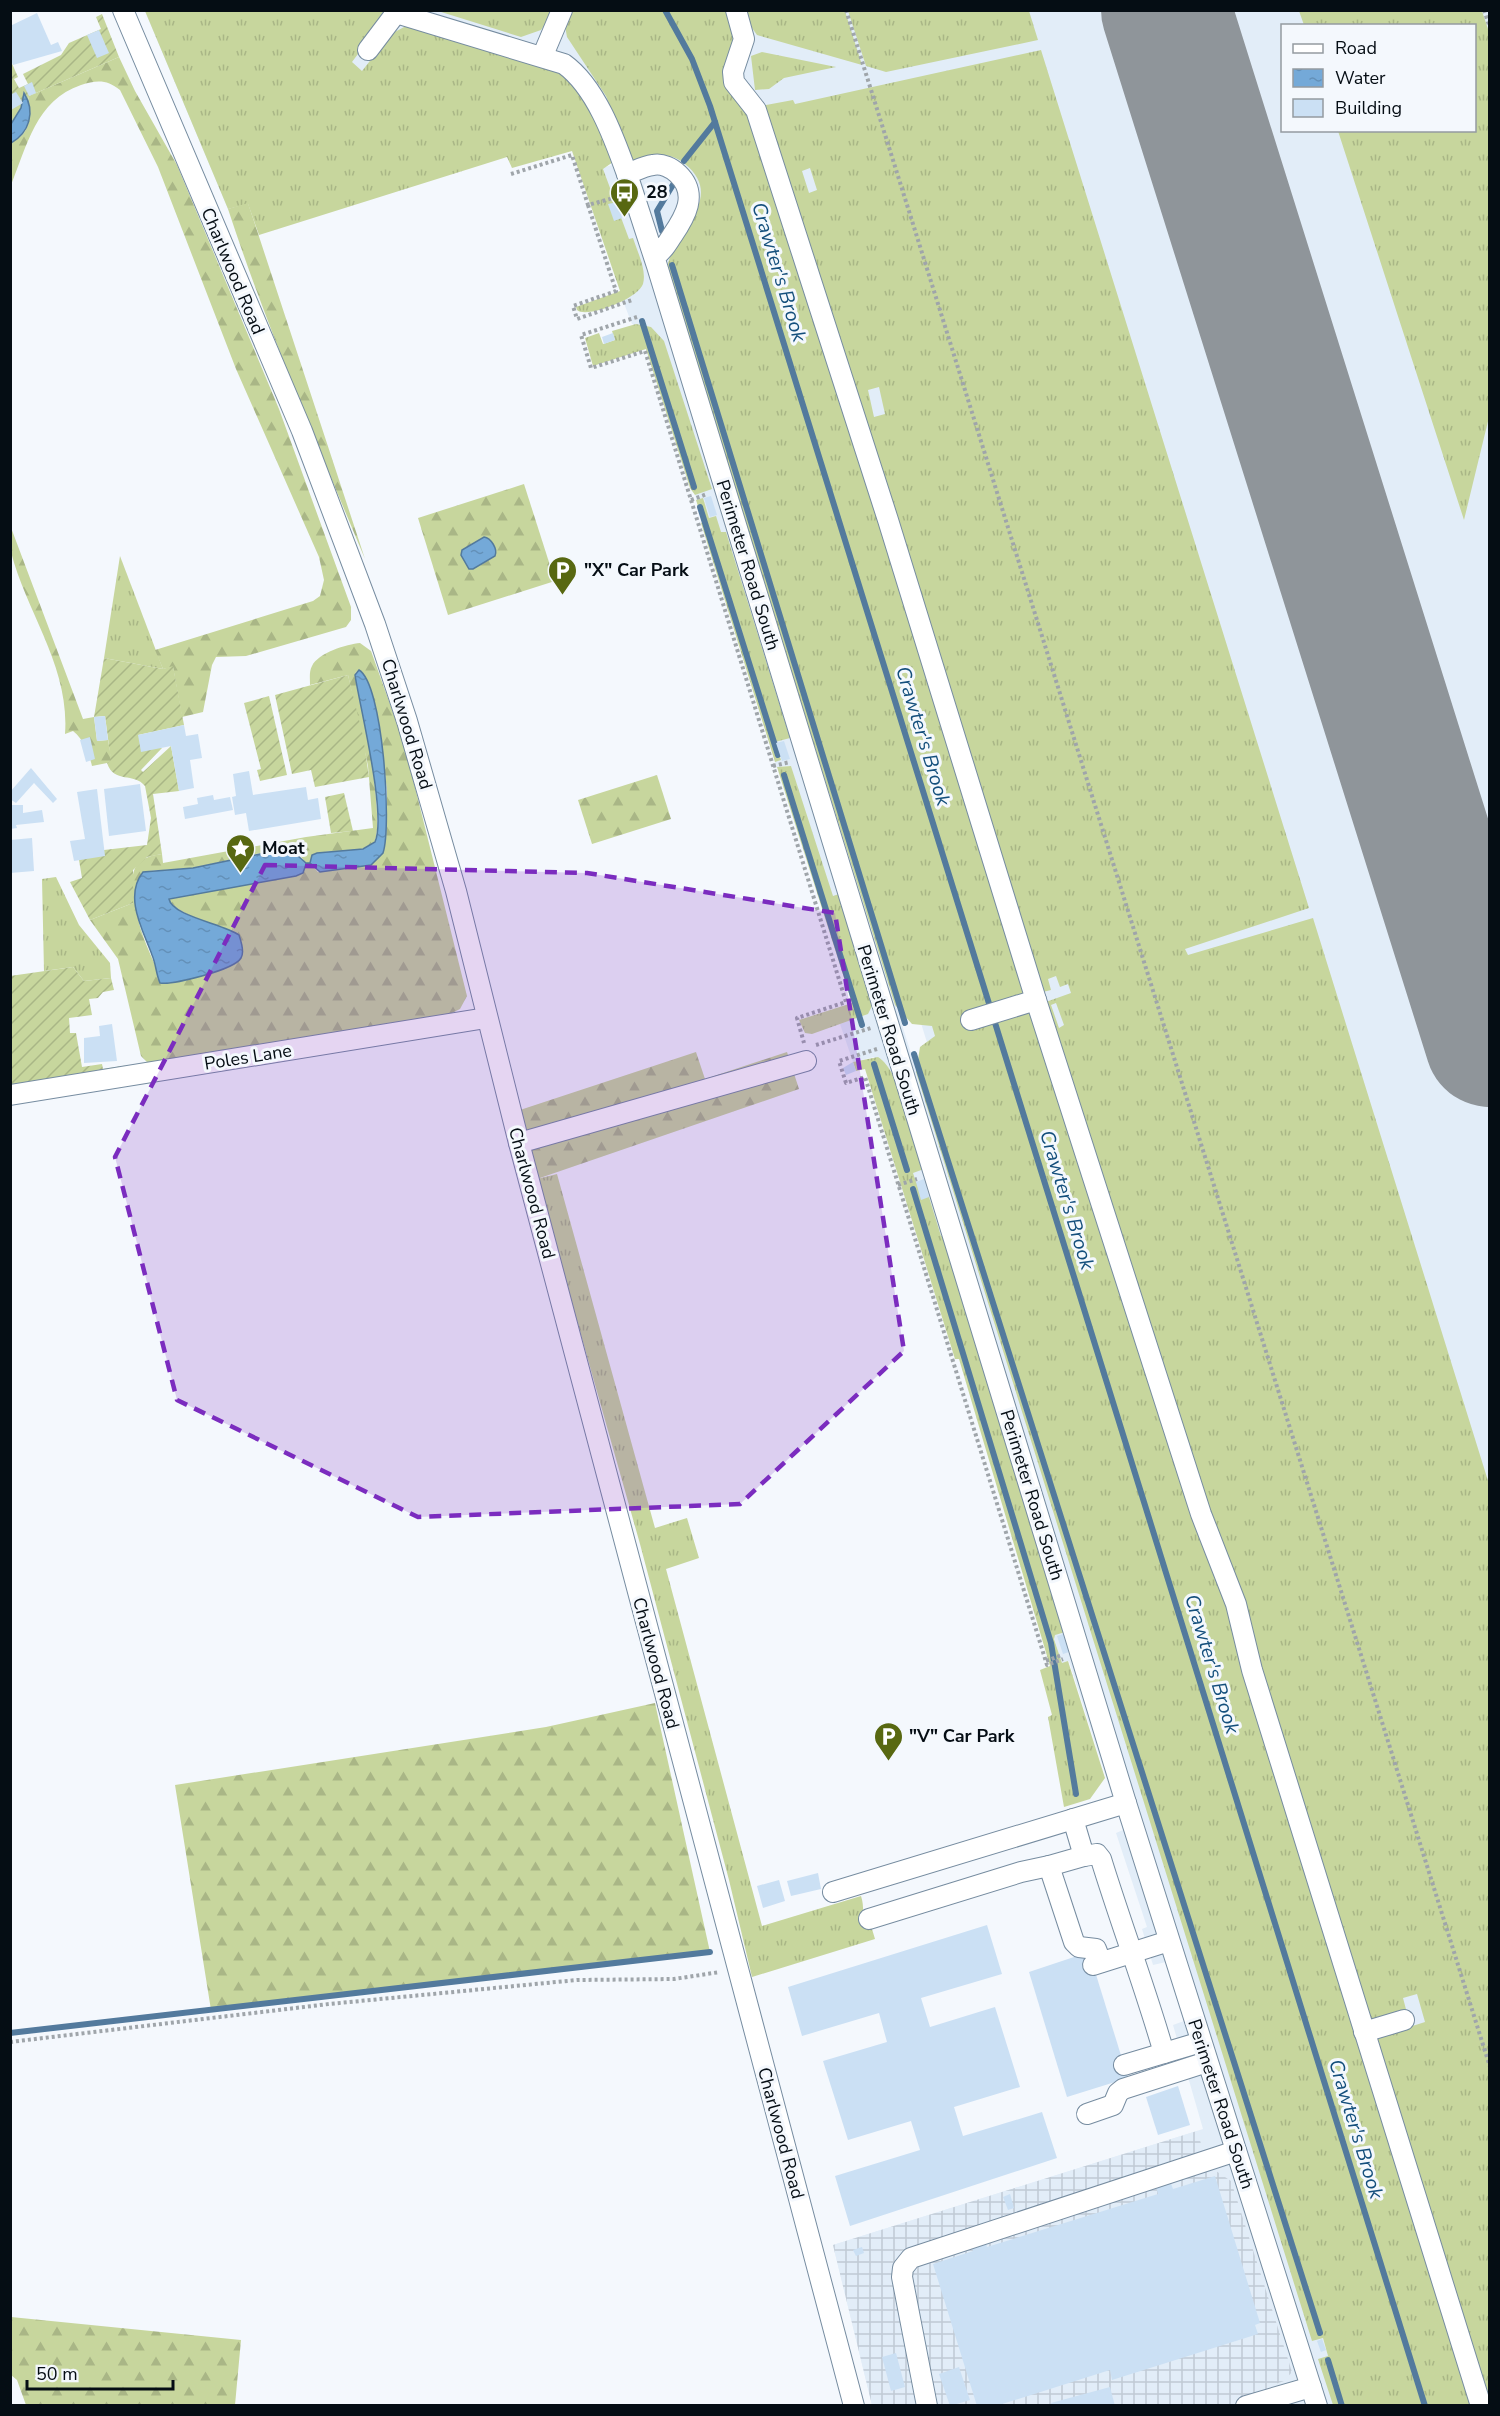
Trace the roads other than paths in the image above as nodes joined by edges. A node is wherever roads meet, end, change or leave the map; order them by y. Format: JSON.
{"nodes":[{"id":1,"x":123,"y":10,"type":"edge"},
{"id":2,"x":562,"y":10,"type":"edge"},
{"id":3,"x":736,"y":10,"type":"edge"},
{"id":4,"x":396,"y":12,"type":"edge"},
{"id":5,"x":368,"y":50,"type":"dead end"},
{"id":6,"x":543,"y":55,"type":"junction"},
{"id":7,"x":627,"y":174,"type":"junction"},
{"id":8,"x":654,"y":257,"type":"junction"},
{"id":9,"x":1036,"y":1000,"type":"junction"},
{"id":10,"x":486,"y":1018,"type":"junction"},
{"id":11,"x":971,"y":1020,"type":"dead end"},
{"id":12,"x":806,"y":1061,"type":"dead end"},
{"id":13,"x":10,"y":1095,"type":"edge"},
{"id":14,"x":519,"y":1143,"type":"junction"},
{"id":15,"x":1126,"y":1803,"type":"junction"},
{"id":16,"x":1073,"y":1819,"type":"junction"},
{"id":17,"x":1084,"y":1856,"type":"junction"},
{"id":18,"x":1049,"y":1866,"type":"junction"},
{"id":19,"x":833,"y":1892,"type":"dead end"},
{"id":20,"x":869,"y":1919,"type":"dead end"},
{"id":21,"x":1169,"y":1941,"type":"junction"},
{"id":22,"x":1132,"y":1953,"type":"junction"},
{"id":23,"x":1404,"y":2020,"type":"dead end"},
{"id":24,"x":1364,"y":2032,"type":"junction"},
{"id":25,"x":1201,"y":2042,"type":"junction"},
{"id":26,"x":1164,"y":2053,"type":"junction"},
{"id":27,"x":1208,"y":2062,"type":"junction"},
{"id":28,"x":1124,"y":2066,"type":"dead end"},
{"id":29,"x":1087,"y":2115,"type":"dead end"},
{"id":30,"x":1236,"y":2151,"type":"junction"},
{"id":31,"x":1314,"y":2396,"type":"edge"},
{"id":32,"x":854,"y":2406,"type":"edge"},
{"id":33,"x":927,"y":2406,"type":"edge"},
{"id":34,"x":1246,"y":2406,"type":"edge"},
{"id":35,"x":1481,"y":2406,"type":"edge"}],
"edges":[{"from":1,"to":10,"type":"street","name":"Charlwood Road"},
{"from":2,"to":6,"type":"street"},
{"from":3,"to":9,"type":"street"},
{"from":4,"to":5,"type":"street"},
{"from":4,"to":6,"type":"street","name":"Perimeter Road South"},
{"from":6,"to":7,"type":"street","name":"Perimeter Road South"},
{"from":7,"to":8,"type":"street","name":"Perimeter Road South"},
{"from":7,"to":8,"type":"street"},
{"from":8,"to":15,"type":"street","name":"Perimeter Road South"},
{"from":9,"to":11,"type":"street"},
{"from":9,"to":24,"type":"street"},
{"from":10,"to":13,"type":"street","name":"Poles Lane"},
{"from":10,"to":14,"type":"street","name":"Charlwood Road"},
{"from":12,"to":14,"type":"street"},
{"from":14,"to":32,"type":"street","name":"Charlwood Road"},
{"from":15,"to":16,"type":"street"},
{"from":15,"to":21,"type":"street","name":"Perimeter Road South"},
{"from":16,"to":17,"type":"street"},
{"from":16,"to":19,"type":"street"},
{"from":17,"to":18,"type":"street"},
{"from":17,"to":22,"type":"street"},
{"from":18,"to":20,"type":"street"},
{"from":18,"to":22,"type":"street"},
{"from":21,"to":22,"type":"street"},
{"from":21,"to":25,"type":"street","name":"Perimeter Road South"},
{"from":22,"to":26,"type":"street"},
{"from":23,"to":24,"type":"street"},
{"from":24,"to":35,"type":"street"},
{"from":25,"to":26,"type":"street"},
{"from":25,"to":27,"type":"street","name":"Perimeter Road South"},
{"from":26,"to":28,"type":"street"},
{"from":27,"to":29,"type":"street"},
{"from":27,"to":30,"type":"street","name":"Perimeter Road South"},
{"from":30,"to":31,"type":"street","name":"Perimeter Road South"},
{"from":30,"to":33,"type":"street"},
{"from":31,"to":34,"type":"street"}]}
